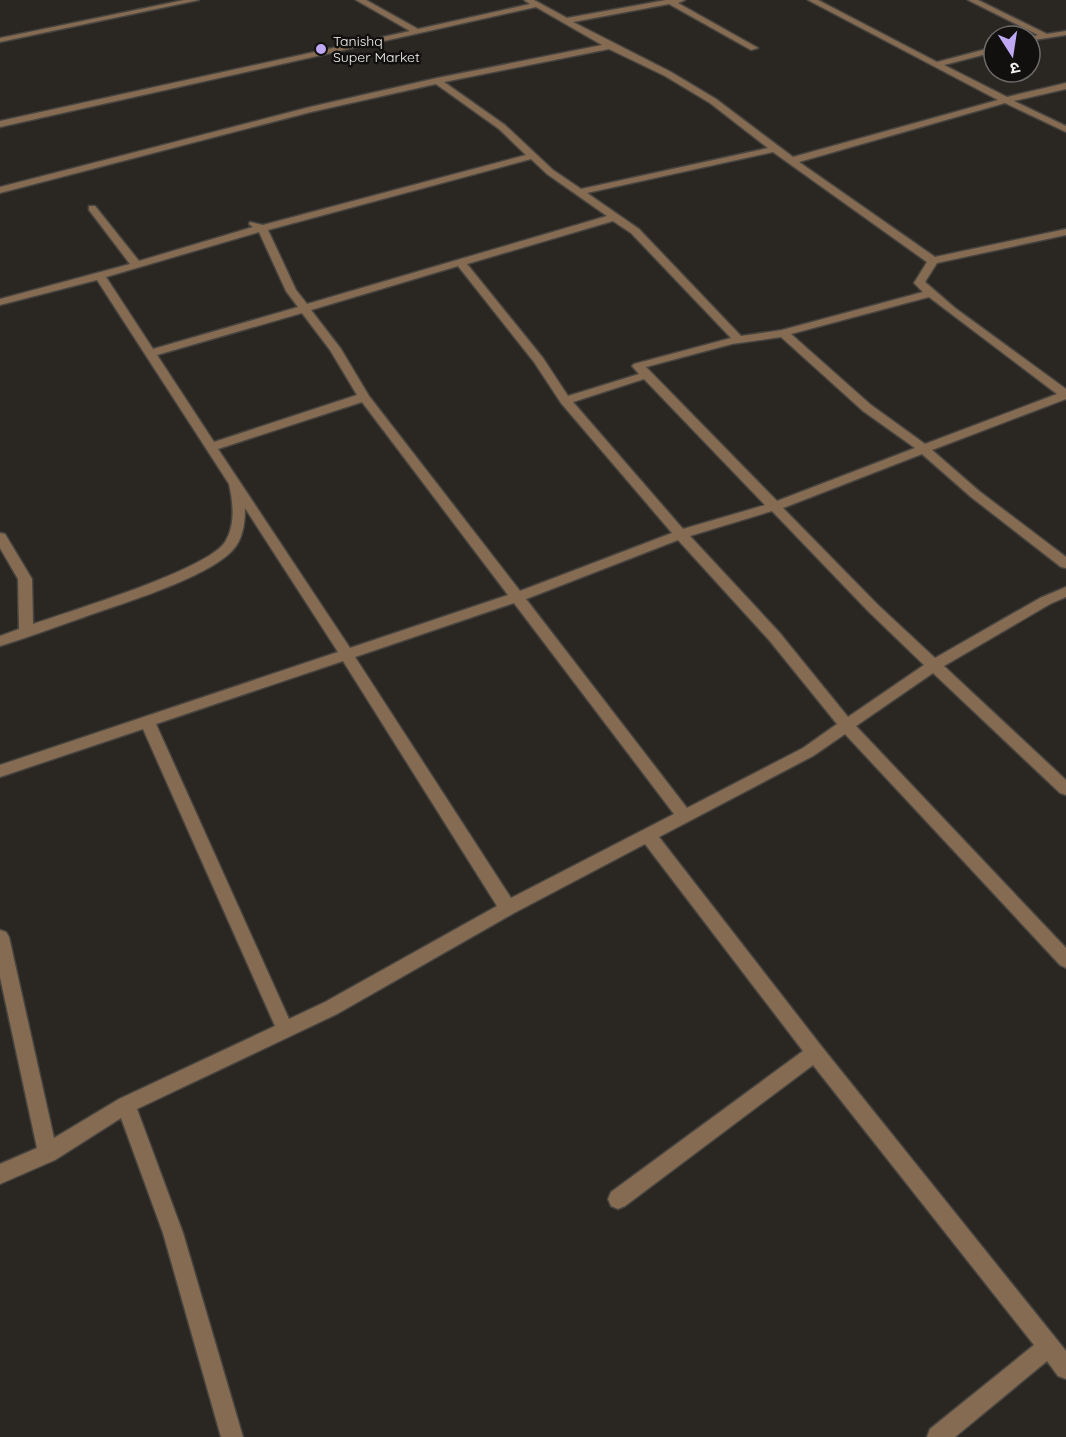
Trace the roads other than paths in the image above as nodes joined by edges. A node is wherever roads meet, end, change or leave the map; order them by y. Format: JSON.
{"nodes":[{"id":1,"x":195,"y":0,"type":"edge"},
{"id":2,"x":360,"y":0,"type":"edge"},
{"id":3,"x":812,"y":0,"type":"edge"},
{"id":4,"x":972,"y":0,"type":"edge"},
{"id":5,"x":673,"y":1,"type":"edge"},
{"id":6,"x":532,"y":2,"type":"edge"},
{"id":7,"x":566,"y":21,"type":"junction"},
{"id":8,"x":418,"y":32,"type":"junction"},
{"id":9,"x":1066,"y":33,"type":"edge"},
{"id":10,"x":1045,"y":36,"type":"junction"},
{"id":11,"x":1042,"y":37,"type":"edge"},
{"id":12,"x":0,"y":40,"type":"edge"},
{"id":13,"x":610,"y":46,"type":"junction"},
{"id":14,"x":754,"y":48,"type":"dead end"},
{"id":15,"x":982,"y":52,"type":"edge"},
{"id":16,"x":936,"y":64,"type":"junction"},
{"id":17,"x":437,"y":81,"type":"junction"},
{"id":18,"x":1066,"y":86,"type":"edge"},
{"id":19,"x":1006,"y":100,"type":"junction"},
{"id":20,"x":0,"y":124,"type":"edge"},
{"id":21,"x":1066,"y":129,"type":"edge"},
{"id":22,"x":775,"y":149,"type":"junction"},
{"id":23,"x":533,"y":156,"type":"junction"},
{"id":24,"x":791,"y":161,"type":"junction"},
{"id":25,"x":0,"y":190,"type":"edge"},
{"id":26,"x":581,"y":192,"type":"junction"},
{"id":27,"x":92,"y":208,"type":"dead end"},
{"id":28,"x":615,"y":217,"type":"junction"},
{"id":29,"x":257,"y":225,"type":"junction"},
{"id":30,"x":1066,"y":232,"type":"edge"},
{"id":31,"x":933,"y":261,"type":"junction"},
{"id":32,"x":136,"y":264,"type":"junction"},
{"id":33,"x":462,"y":264,"type":"junction"},
{"id":34,"x":100,"y":276,"type":"junction"},
{"id":35,"x":932,"y":293,"type":"junction"},
{"id":36,"x":0,"y":302,"type":"edge"},
{"id":37,"x":304,"y":309,"type":"junction"},
{"id":38,"x":783,"y":333,"type":"junction"},
{"id":39,"x":739,"y":340,"type":"junction"},
{"id":40,"x":149,"y":354,"type":"junction"},
{"id":41,"x":646,"y":375,"type":"junction"},
{"id":42,"x":1066,"y":395,"type":"edge"},
{"id":43,"x":364,"y":397,"type":"junction"},
{"id":44,"x":565,"y":401,"type":"junction"},
{"id":45,"x":211,"y":447,"type":"junction"},
{"id":46,"x":926,"y":450,"type":"junction"},
{"id":47,"x":236,"y":484,"type":"junction"},
{"id":48,"x":776,"y":506,"type":"junction"},
{"id":49,"x":681,"y":534,"type":"junction"},
{"id":50,"x":0,"y":537,"type":"edge"},
{"id":51,"x":1066,"y":564,"type":"edge"},
{"id":52,"x":1066,"y":592,"type":"edge"},
{"id":53,"x":516,"y":597,"type":"junction"},
{"id":54,"x":26,"y":632,"type":"junction"},
{"id":55,"x":0,"y":641,"type":"edge"},
{"id":56,"x":347,"y":655,"type":"junction"},
{"id":57,"x":934,"y":665,"type":"junction"},
{"id":58,"x":148,"y":723,"type":"junction"},
{"id":59,"x":847,"y":726,"type":"junction"},
{"id":60,"x":0,"y":771,"type":"edge"},
{"id":61,"x":1066,"y":789,"type":"edge"},
{"id":62,"x":684,"y":816,"type":"junction"},
{"id":63,"x":649,"y":837,"type":"junction"},
{"id":64,"x":508,"y":908,"type":"junction"},
{"id":65,"x":0,"y":937,"type":"edge"},
{"id":66,"x":1066,"y":960,"type":"edge"},
{"id":67,"x":285,"y":1029,"type":"junction"},
{"id":68,"x":815,"y":1053,"type":"junction"},
{"id":69,"x":126,"y":1105,"type":"junction"},
{"id":70,"x":48,"y":1153,"type":"junction"},
{"id":71,"x":0,"y":1174,"type":"edge"},
{"id":72,"x":618,"y":1199,"type":"dead end"},
{"id":73,"x":1049,"y":1346,"type":"junction"},
{"id":74,"x":1066,"y":1368,"type":"edge"},
{"id":75,"x":232,"y":1437,"type":"edge"},
{"id":76,"x":938,"y":1437,"type":"edge"}],
"edges":[{"from":1,"to":12,"type":"street"},
{"from":2,"to":8,"type":"street"},
{"from":3,"to":16,"type":"street"},
{"from":4,"to":10,"type":"street"},
{"from":5,"to":7,"type":"street"},
{"from":5,"to":14,"type":"street"},
{"from":6,"to":7,"type":"street"},
{"from":6,"to":8,"type":"street"},
{"from":7,"to":13,"type":"street"},
{"from":8,"to":20,"type":"street"},
{"from":9,"to":10,"type":"street"},
{"from":10,"to":11,"type":"street"},
{"from":13,"to":17,"type":"street"},
{"from":13,"to":22,"type":"street"},
{"from":15,"to":16,"type":"street"},
{"from":16,"to":19,"type":"street"},
{"from":17,"to":23,"type":"street"},
{"from":17,"to":25,"type":"street"},
{"from":18,"to":19,"type":"street"},
{"from":19,"to":21,"type":"street"},
{"from":19,"to":24,"type":"street"},
{"from":22,"to":24,"type":"street"},
{"from":22,"to":26,"type":"street"},
{"from":23,"to":26,"type":"street"},
{"from":23,"to":29,"type":"street"},
{"from":24,"to":31,"type":"street"},
{"from":26,"to":28,"type":"street"},
{"from":27,"to":32,"type":"street"},
{"from":28,"to":33,"type":"street"},
{"from":28,"to":39,"type":"street"},
{"from":29,"to":32,"type":"street"},
{"from":29,"to":37,"type":"street"},
{"from":30,"to":31,"type":"street"},
{"from":31,"to":35,"type":"street"},
{"from":32,"to":34,"type":"street"},
{"from":33,"to":37,"type":"street"},
{"from":33,"to":44,"type":"street"},
{"from":34,"to":36,"type":"street"},
{"from":34,"to":40,"type":"street"},
{"from":35,"to":38,"type":"street"},
{"from":35,"to":42,"type":"street"},
{"from":37,"to":40,"type":"street"},
{"from":37,"to":43,"type":"street"},
{"from":38,"to":39,"type":"street"},
{"from":38,"to":46,"type":"street"},
{"from":39,"to":41,"type":"street"},
{"from":40,"to":45,"type":"street"},
{"from":41,"to":44,"type":"street"},
{"from":41,"to":48,"type":"street"},
{"from":42,"to":46,"type":"street"},
{"from":43,"to":45,"type":"street"},
{"from":43,"to":53,"type":"street"},
{"from":44,"to":49,"type":"street"},
{"from":45,"to":47,"type":"street"},
{"from":46,"to":48,"type":"street"},
{"from":46,"to":51,"type":"street"},
{"from":47,"to":54,"type":"street"},
{"from":47,"to":56,"type":"street"},
{"from":48,"to":49,"type":"street"},
{"from":48,"to":57,"type":"street"},
{"from":49,"to":53,"type":"street"},
{"from":49,"to":59,"type":"street"},
{"from":50,"to":54,"type":"street"},
{"from":52,"to":57,"type":"street"},
{"from":53,"to":56,"type":"street"},
{"from":53,"to":62,"type":"street"},
{"from":54,"to":55,"type":"street"},
{"from":56,"to":58,"type":"street"},
{"from":56,"to":64,"type":"street"},
{"from":57,"to":59,"type":"street"},
{"from":57,"to":61,"type":"street"},
{"from":58,"to":60,"type":"street"},
{"from":58,"to":67,"type":"street"},
{"from":59,"to":62,"type":"street"},
{"from":59,"to":66,"type":"street"},
{"from":62,"to":63,"type":"street"},
{"from":63,"to":64,"type":"street"},
{"from":63,"to":68,"type":"street"},
{"from":64,"to":67,"type":"street"},
{"from":65,"to":70,"type":"street"},
{"from":67,"to":69,"type":"street"},
{"from":68,"to":72,"type":"street"},
{"from":68,"to":73,"type":"street"},
{"from":69,"to":70,"type":"street"},
{"from":69,"to":75,"type":"street"},
{"from":70,"to":71,"type":"street"},
{"from":73,"to":74,"type":"street"},
{"from":73,"to":76,"type":"street"}]}
